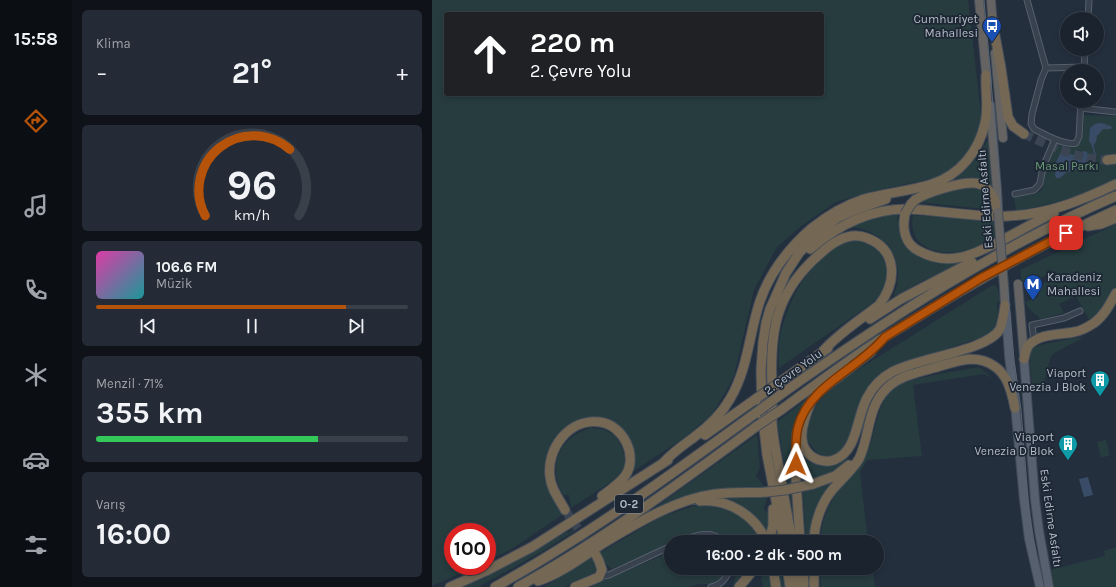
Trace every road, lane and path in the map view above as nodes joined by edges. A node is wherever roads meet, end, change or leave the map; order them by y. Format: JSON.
{"nodes":[{"id":1,"x":979,"y":0,"type":"edge"},
{"id":2,"x":991,"y":0,"type":"edge"},
{"id":3,"x":1027,"y":0,"type":"edge"},
{"id":4,"x":1089,"y":0,"type":"edge"},
{"id":5,"x":1088,"y":12,"type":"edge"},
{"id":6,"x":992,"y":19,"type":"junction"},
{"id":7,"x":1046,"y":68,"type":"junction"},
{"id":8,"x":1060,"y":68,"type":"edge"},
{"id":9,"x":986,"y":75,"type":"junction"},
{"id":10,"x":1080,"y":108,"type":"joint"},
{"id":11,"x":1116,"y":112,"type":"edge"},
{"id":12,"x":1024,"y":134,"type":"tunnel mouth"},
{"id":13,"x":1003,"y":138,"type":"dead end"},
{"id":14,"x":1056,"y":139,"type":"junction"},
{"id":15,"x":1116,"y":184,"type":"edge"},
{"id":16,"x":921,"y":186,"type":"junction"},
{"id":17,"x":1015,"y":194,"type":"dead end"},
{"id":18,"x":1116,"y":196,"type":"edge"},
{"id":19,"x":1071,"y":204,"type":"junction"},
{"id":20,"x":1116,"y":210,"type":"edge"},
{"id":21,"x":998,"y":212,"type":"junction"},
{"id":22,"x":1116,"y":218,"type":"edge"},
{"id":23,"x":1078,"y":227,"type":"junction"},
{"id":24,"x":1032,"y":236,"type":"junction"},
{"id":25,"x":781,"y":284,"type":"junction"},
{"id":26,"x":1018,"y":284,"type":"dead end"},
{"id":27,"x":1116,"y":293,"type":"edge"},
{"id":28,"x":1005,"y":305,"type":"junction"},
{"id":29,"x":1080,"y":311,"type":"dead end"},
{"id":30,"x":885,"y":337,"type":"junction"},
{"id":31,"x":1034,"y":341,"type":"junction"},
{"id":32,"x":823,"y":351,"type":"junction"},
{"id":33,"x":1024,"y":359,"type":"junction"},
{"id":34,"x":811,"y":402,"type":"junction"},
{"id":35,"x":1015,"y":408,"type":"junction"},
{"id":36,"x":864,"y":442,"type":"junction"},
{"id":37,"x":662,"y":463,"type":"junction"},
{"id":38,"x":770,"y":478,"type":"junction"},
{"id":39,"x":681,"y":504,"type":"junction"},
{"id":40,"x":565,"y":510,"type":"tunnel mouth"},
{"id":41,"x":579,"y":517,"type":"junction"},
{"id":42,"x":764,"y":535,"type":"edge"},
{"id":43,"x":769,"y":535,"type":"edge"},
{"id":44,"x":783,"y":535,"type":"edge"},
{"id":45,"x":791,"y":535,"type":"edge"},
{"id":46,"x":800,"y":535,"type":"edge"},
{"id":47,"x":815,"y":535,"type":"edge"},
{"id":48,"x":664,"y":549,"type":"edge"},
{"id":49,"x":596,"y":555,"type":"tunnel mouth"},
{"id":50,"x":1044,"y":561,"type":"junction"},
{"id":51,"x":1034,"y":563,"type":"junction"},
{"id":52,"x":728,"y":575,"type":"edge"},
{"id":53,"x":749,"y":575,"type":"edge"},
{"id":54,"x":774,"y":575,"type":"edge"},
{"id":55,"x":788,"y":575,"type":"edge"},
{"id":56,"x":797,"y":575,"type":"edge"},
{"id":57,"x":803,"y":575,"type":"edge"},
{"id":58,"x":814,"y":575,"type":"edge"},
{"id":59,"x":599,"y":577,"type":"junction"},
{"id":60,"x":520,"y":586,"type":"edge"},
{"id":61,"x":450,"y":587,"type":"edge"},
{"id":62,"x":495,"y":587,"type":"edge"},
{"id":63,"x":575,"y":587,"type":"edge"},
{"id":64,"x":711,"y":587,"type":"edge"},
{"id":65,"x":739,"y":587,"type":"edge"},
{"id":66,"x":776,"y":587,"type":"edge"},
{"id":67,"x":790,"y":587,"type":"edge"},
{"id":68,"x":799,"y":587,"type":"edge"},
{"id":69,"x":805,"y":587,"type":"edge"},
{"id":70,"x":814,"y":587,"type":"edge"},
{"id":71,"x":1044,"y":587,"type":"edge"}],
"edges":[{"from":1,"to":9,"type":"highway","name":"Eski Edirne Asfaltı"},
{"from":2,"to":6,"type":"highway"},
{"from":3,"to":7,"type":"street"},
{"from":4,"to":5,"type":"street"},
{"from":6,"to":12,"type":"highway"},
{"from":6,"to":13,"type":"highway"},
{"from":7,"to":8,"type":"street"},
{"from":7,"to":14,"type":"street"},
{"from":9,"to":16,"type":"highway"},
{"from":9,"to":21,"type":"highway","name":"Eski Edirne Asfaltı"},
{"from":10,"to":11,"type":"street"},
{"from":10,"to":14,"type":"street"},
{"from":14,"to":17,"type":"street"},
{"from":15,"to":19,"type":"highway"},
{"from":16,"to":25,"type":"highway"},
{"from":16,"to":37,"type":"highway"},
{"from":18,"to":24,"type":"highway","name":"2. Çevre Yolu","number":"O-2"},
{"from":19,"to":21,"type":"highway","bridge":true},
{"from":19,"to":25,"type":"highway"},
{"from":20,"to":23,"type":"highway","name":"2. Çevre Yolu","number":"O-2"},
{"from":21,"to":28,"type":"highway","name":"Eski Edirne Asfaltı","bridge":true},
{"from":22,"to":23,"type":"highway"},
{"from":23,"to":30,"type":"highway","name":"2. Çevre Yolu","number":"O-2"},
{"from":24,"to":32,"type":"highway"},
{"from":24,"to":62,"type":"highway","name":"2. Çevre Yolu","number":"O-2","bridge":true},
{"from":25,"to":38,"type":"highway"},
{"from":26,"to":33,"type":"highway","name":"Eski Edirne Asfaltı"},
{"from":27,"to":31,"type":"highway"},
{"from":28,"to":34,"type":"highway"},
{"from":28,"to":35,"type":"main road","name":"Eski Edirne Asfaltı"},
{"from":29,"to":31,"type":"street"},
{"from":30,"to":34,"type":"highway"},
{"from":30,"to":60,"type":"highway","name":"2. Çevre Yolu","number":"O-2","bridge":true},
{"from":31,"to":33,"type":"highway"},
{"from":32,"to":37,"type":"highway","bridge":true},
{"from":32,"to":45,"type":"highway"},
{"from":33,"to":50,"type":"main road","name":"Eski Edirne Asfaltı"},
{"from":34,"to":46,"type":"highway"},
{"from":35,"to":36,"type":"highway"},
{"from":35,"to":51,"type":"main road","name":"Eski Edirne Asfaltı"},
{"from":36,"to":39,"type":"highway","bridge":true},
{"from":36,"to":47,"type":"highway"},
{"from":37,"to":41,"type":"highway"},
{"from":38,"to":43,"type":"highway"},
{"from":38,"to":44,"type":"highway"},
{"from":39,"to":42,"type":"highway"},
{"from":39,"to":60,"type":"highway"},
{"from":40,"to":41,"type":"highway"},
{"from":41,"to":61,"type":"highway"},
{"from":48,"to":59,"type":"street"},
{"from":49,"to":59,"type":"highway"},
{"from":50,"to":51,"type":"main road"},
{"from":50,"to":71,"type":"main road","name":"Eski Edirne Asfaltı"},
{"from":51,"to":71,"type":"main road","name":"Eski Edirne Asfaltı"},
{"from":52,"to":64,"type":"street"},
{"from":53,"to":65,"type":"highway"},
{"from":54,"to":66,"type":"highway"},
{"from":55,"to":67,"type":"highway"},
{"from":56,"to":68,"type":"highway"},
{"from":57,"to":69,"type":"highway"},
{"from":58,"to":70,"type":"highway"},
{"from":59,"to":63,"type":"highway"}]}
